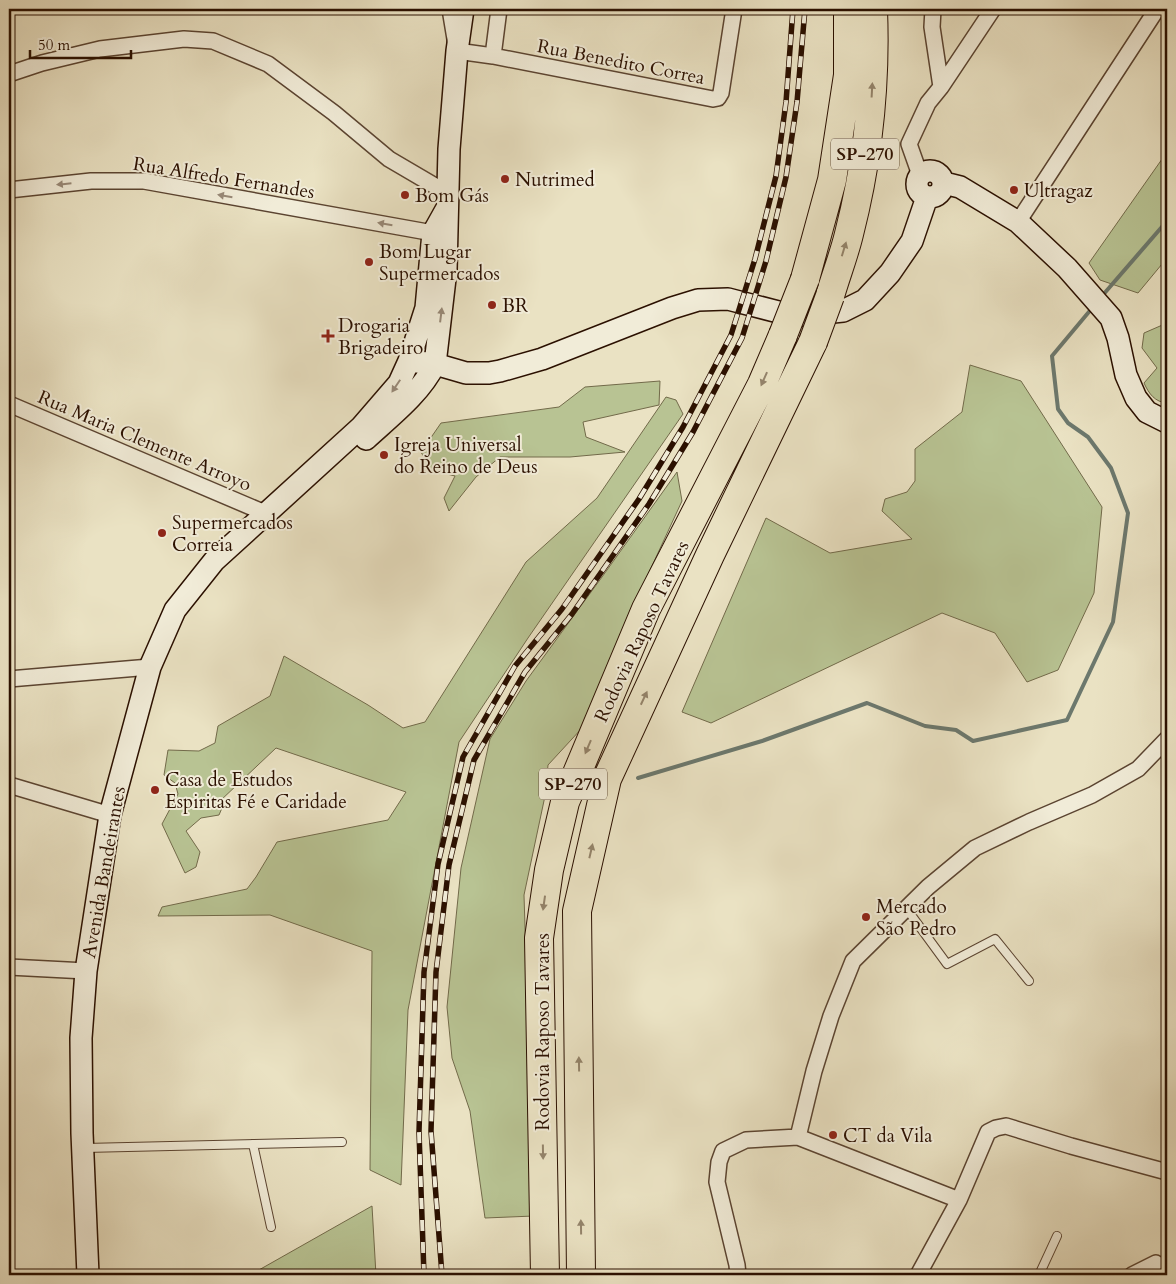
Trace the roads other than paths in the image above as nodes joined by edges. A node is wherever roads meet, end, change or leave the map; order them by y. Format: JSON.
{"nodes":[{"id":1,"x":450,"y":9,"type":"edge"},
{"id":2,"x":463,"y":9,"type":"edge"},
{"id":3,"x":499,"y":9,"type":"edge"},
{"id":4,"x":734,"y":9,"type":"edge"},
{"id":5,"x":848,"y":9,"type":"edge"},
{"id":6,"x":873,"y":9,"type":"edge"},
{"id":7,"x":933,"y":9,"type":"edge"},
{"id":8,"x":993,"y":9,"type":"edge"},
{"id":9,"x":1157,"y":9,"type":"edge"},
{"id":10,"x":457,"y":51,"type":"junction"},
{"id":11,"x":493,"y":56,"type":"junction"},
{"id":12,"x":9,"y":74,"type":"edge"},
{"id":13,"x":941,"y":87,"type":"junction"},
{"id":14,"x":920,"y":175,"type":"junction"},
{"id":15,"x":944,"y":183,"type":"junction"},
{"id":16,"x":9,"y":190,"type":"edge"},
{"id":17,"x":927,"y":197,"type":"junction"},
{"id":18,"x":447,"y":201,"type":"junction"},
{"id":19,"x":1018,"y":222,"type":"junction"},
{"id":20,"x":433,"y":233,"type":"junction"},
{"id":21,"x":409,"y":361,"type":"junction"},
{"id":22,"x":436,"y":364,"type":"junction"},
{"id":23,"x":9,"y":405,"type":"edge"},
{"id":24,"x":1167,"y":422,"type":"edge"},
{"id":25,"x":265,"y":513,"type":"junction"},
{"id":26,"x":150,"y":667,"type":"junction"},
{"id":27,"x":9,"y":679,"type":"edge"},
{"id":28,"x":1167,"y":739,"type":"edge"},
{"id":29,"x":9,"y":785,"type":"edge"},
{"id":30,"x":110,"y":815,"type":"junction"},
{"id":31,"x":906,"y":908,"type":"junction"},
{"id":32,"x":9,"y":967,"type":"edge"},
{"id":33,"x":86,"y":971,"type":"junction"},
{"id":34,"x":1029,"y":981,"type":"dead end"},
{"id":35,"x":798,"y":1137,"type":"junction"},
{"id":36,"x":342,"y":1142,"type":"dead end"},
{"id":37,"x":253,"y":1144,"type":"junction"},
{"id":38,"x":83,"y":1148,"type":"junction"},
{"id":39,"x":1167,"y":1172,"type":"edge"},
{"id":40,"x":958,"y":1200,"type":"junction"},
{"id":41,"x":271,"y":1227,"type":"dead end"},
{"id":42,"x":1057,"y":1236,"type":"dead end"},
{"id":43,"x":1156,"y":1263,"type":"dead end"},
{"id":44,"x":88,"y":1275,"type":"edge"},
{"id":45,"x":545,"y":1275,"type":"edge"},
{"id":46,"x":581,"y":1275,"type":"edge"},
{"id":47,"x":738,"y":1275,"type":"edge"},
{"id":48,"x":918,"y":1275,"type":"edge"},
{"id":49,"x":1039,"y":1275,"type":"edge"},
{"id":50,"x":1132,"y":1275,"type":"edge"}],
"edges":[{"from":1,"to":10,"type":"street","name":"Avenida Bandeirantes"},
{"from":2,"to":10,"type":"main road","name":"Avenida Bandeirantes"},
{"from":3,"to":11,"type":"street"},
{"from":4,"to":11,"type":"street","name":"Rua Benedito Correa"},
{"from":5,"to":45,"type":"highway","name":"Rodovia Raposo Tavares","number":"SP-270","one_way":true,"bridge":true},
{"from":46,"to":6,"type":"highway","name":"Rodovia Raposo Tavares","number":"SP-270","one_way":true,"bridge":true},
{"from":7,"to":13,"type":"street"},
{"from":8,"to":13,"type":"street"},
{"from":9,"to":19,"type":"street"},
{"from":10,"to":11,"type":"street","name":"Rua Benedito Correa"},
{"from":10,"to":18,"type":"main road","name":"Avenida Bandeirantes"},
{"from":12,"to":18,"type":"street"},
{"from":13,"to":14,"type":"street"},
{"from":14,"to":15,"type":"main road"},
{"from":14,"to":17,"type":"main road"},
{"from":15,"to":17,"type":"main road"},
{"from":15,"to":19,"type":"main road"},
{"from":20,"to":16,"type":"street","name":"Rua Alfredo Fernandes","one_way":true},
{"from":17,"to":22,"type":"main road"},
{"from":18,"to":20,"type":"main road","name":"Avenida Bandeirantes"},
{"from":22,"to":18,"type":"main road","name":"Avenida Bandeirantes","one_way":true},
{"from":19,"to":24,"type":"main road"},
{"from":20,"to":21,"type":"main road","name":"Avenida Bandeirantes"},
{"from":21,"to":22,"type":"main road"},
{"from":21,"to":25,"type":"main road","name":"Avenida Bandeirantes","one_way":true},
{"from":22,"to":25,"type":"main road","name":"Avenida Bandeirantes"},
{"from":23,"to":25,"type":"street","name":"Rua Maria Clemente Arroyo"},
{"from":25,"to":26,"type":"main road","name":"Avenida Bandeirantes"},
{"from":26,"to":27,"type":"street"},
{"from":26,"to":30,"type":"main road","name":"Avenida Bandeirantes"},
{"from":28,"to":31,"type":"street"},
{"from":29,"to":30,"type":"street"},
{"from":30,"to":33,"type":"main road","name":"Avenida Bandeirantes"},
{"from":31,"to":34,"type":"lane"},
{"from":31,"to":35,"type":"street"},
{"from":32,"to":33,"type":"street"},
{"from":33,"to":38,"type":"main road","name":"Avenida Bandeirantes"},
{"from":35,"to":40,"type":"street"},
{"from":35,"to":47,"type":"street"},
{"from":36,"to":37,"type":"lane"},
{"from":37,"to":38,"type":"lane"},
{"from":37,"to":41,"type":"lane"},
{"from":38,"to":44,"type":"main road","name":"Avenida Bandeirantes"},
{"from":39,"to":40,"type":"street"},
{"from":40,"to":48,"type":"street"},
{"from":42,"to":49,"type":"lane"},
{"from":43,"to":50,"type":"street"}]}
